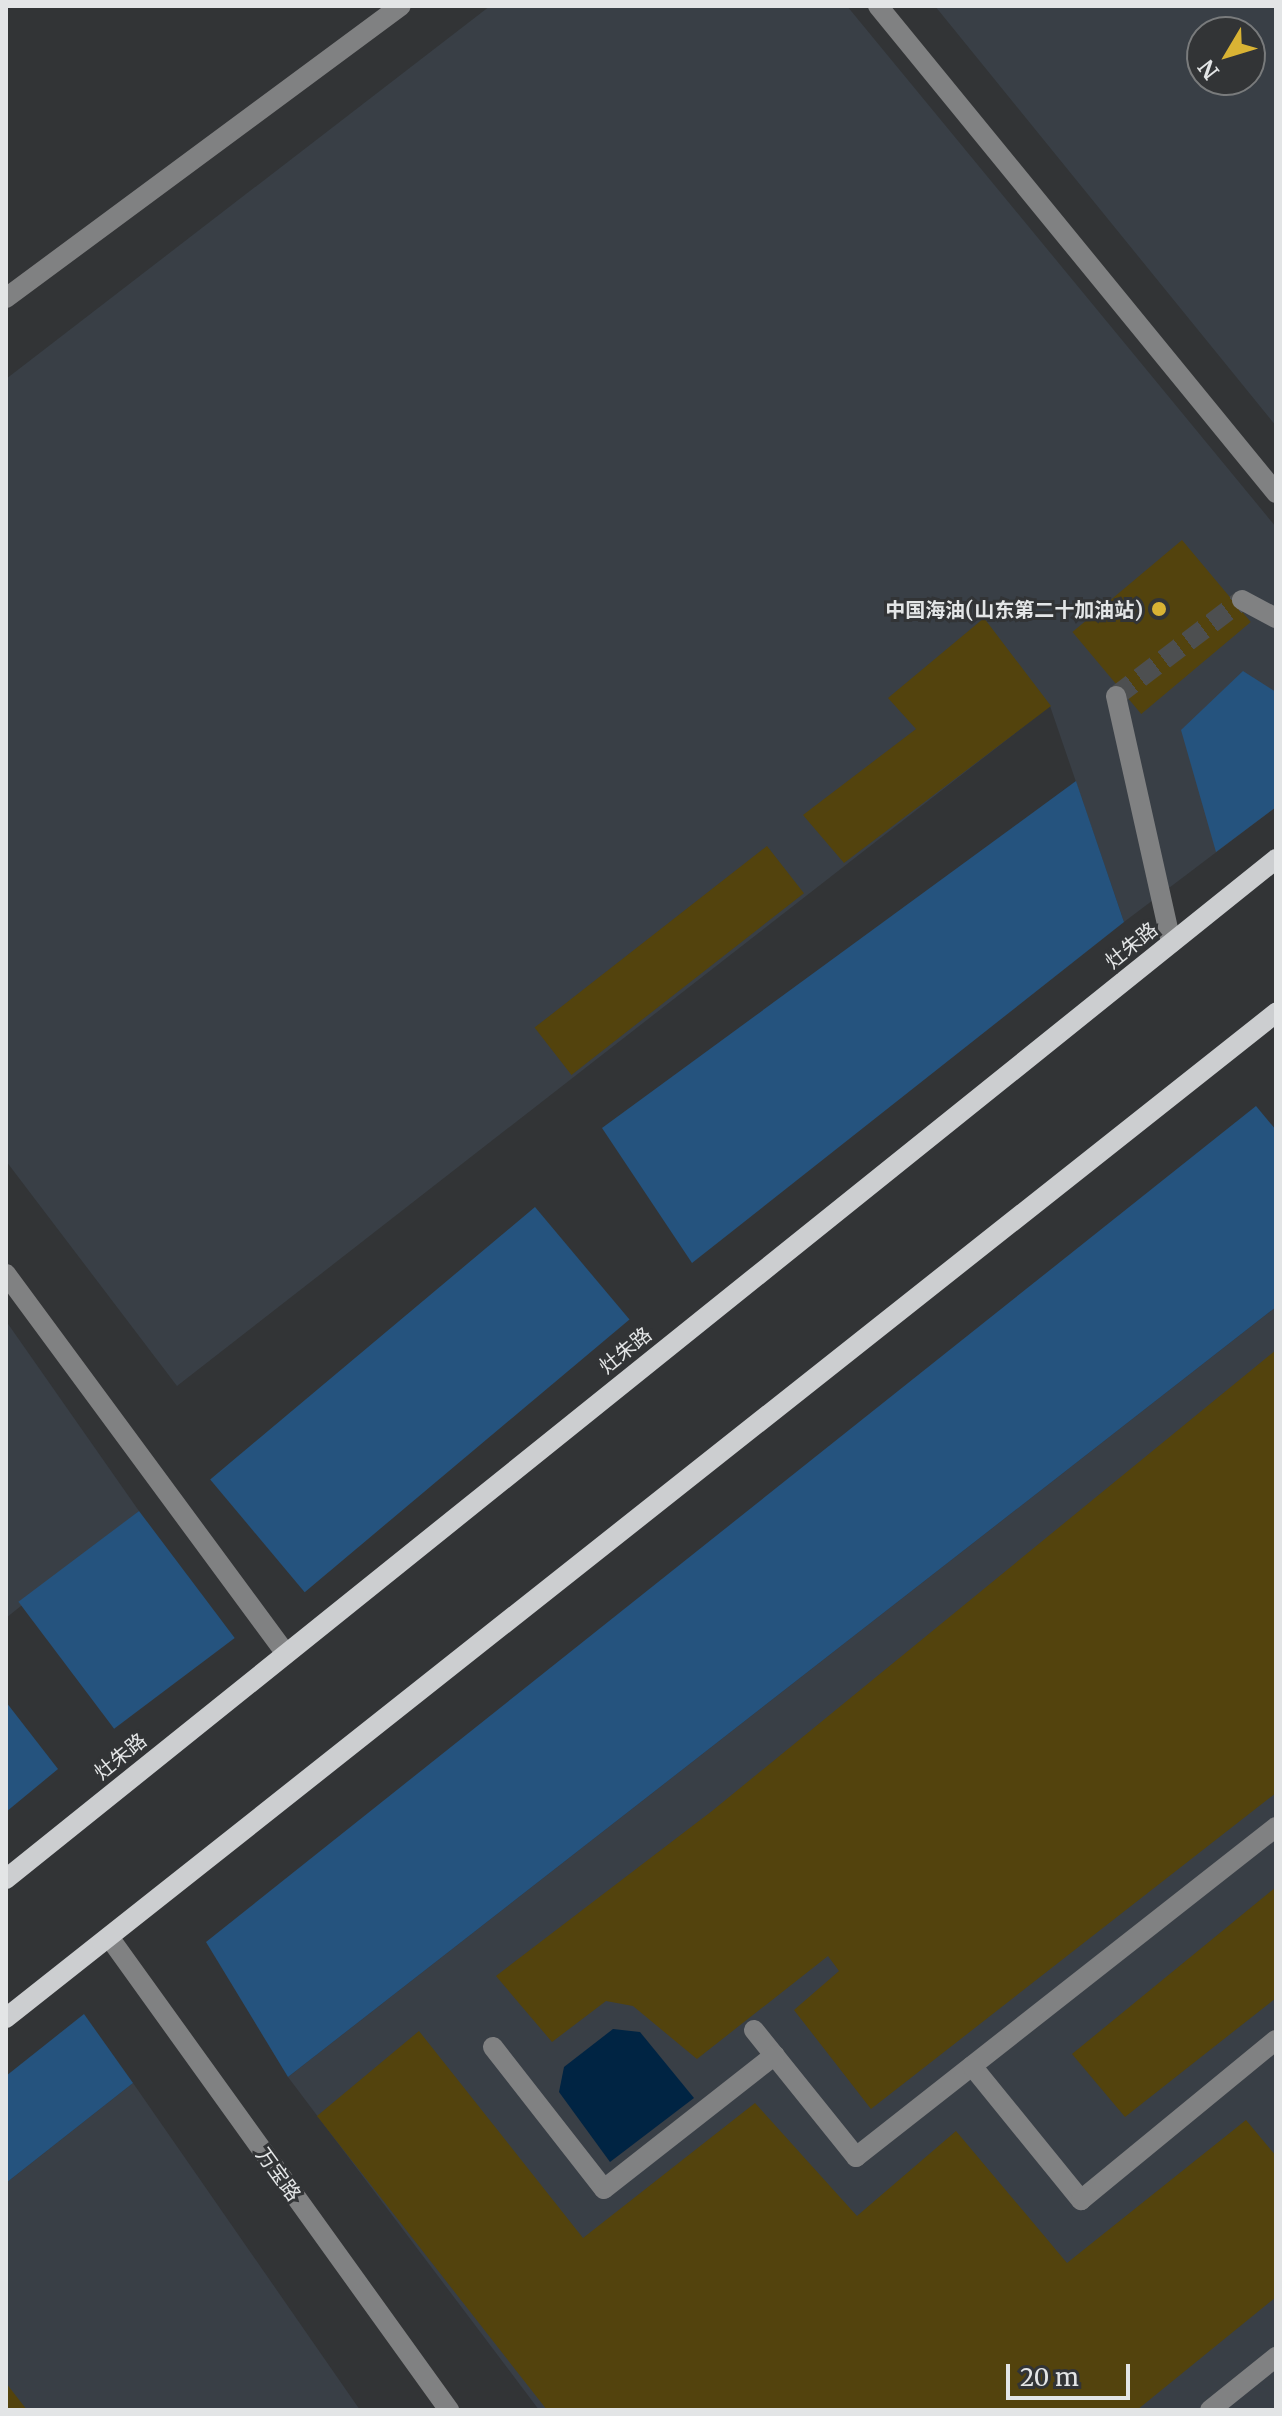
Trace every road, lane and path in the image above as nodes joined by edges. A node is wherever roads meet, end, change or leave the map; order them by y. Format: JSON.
{"nodes":[{"id":1,"x":401,"y":6,"type":"edge"},
{"id":2,"x":878,"y":6,"type":"edge"},
{"id":3,"x":6,"y":298,"type":"edge"},
{"id":4,"x":1276,"y":493,"type":"edge"},
{"id":5,"x":1242,"y":600,"type":"dead end"},
{"id":6,"x":1276,"y":618,"type":"edge"},
{"id":7,"x":1116,"y":696,"type":"dead end"},
{"id":8,"x":1276,"y":859,"type":"edge"},
{"id":9,"x":1171,"y":943,"type":"junction"},
{"id":10,"x":1276,"y":1013,"type":"edge"},
{"id":11,"x":6,"y":1274,"type":"edge"},
{"id":12,"x":285,"y":1653,"type":"junction"},
{"id":13,"x":1276,"y":1827,"type":"edge"},
{"id":14,"x":6,"y":1879,"type":"edge"},
{"id":15,"x":109,"y":1937,"type":"junction"},
{"id":16,"x":6,"y":2018,"type":"edge"},
{"id":17,"x":754,"y":2030,"type":"dead end"},
{"id":18,"x":1276,"y":2040,"type":"edge"},
{"id":19,"x":493,"y":2047,"type":"dead end"},
{"id":20,"x":775,"y":2055,"type":"junction"},
{"id":21,"x":972,"y":2066,"type":"junction"},
{"id":22,"x":1276,"y":2357,"type":"edge"},
{"id":23,"x":449,"y":2410,"type":"edge"},
{"id":24,"x":1210,"y":2410,"type":"edge"}],
"edges":[{"from":1,"to":3,"type":"street"},
{"from":2,"to":4,"type":"street"},
{"from":5,"to":6,"type":"street"},
{"from":7,"to":9,"type":"street"},
{"from":8,"to":9,"type":"main road","name":"灶朱路"},
{"from":9,"to":12,"type":"main road","name":"灶朱路"},
{"from":10,"to":15,"type":"main road"},
{"from":11,"to":12,"type":"street"},
{"from":12,"to":14,"type":"main road","name":"灶朱路"},
{"from":13,"to":21,"type":"street"},
{"from":15,"to":16,"type":"main road"},
{"from":15,"to":23,"type":"street","name":"万宝路"},
{"from":17,"to":20,"type":"street"},
{"from":18,"to":21,"type":"street"},
{"from":19,"to":20,"type":"street"},
{"from":20,"to":21,"type":"street"},
{"from":22,"to":24,"type":"street"}]}
